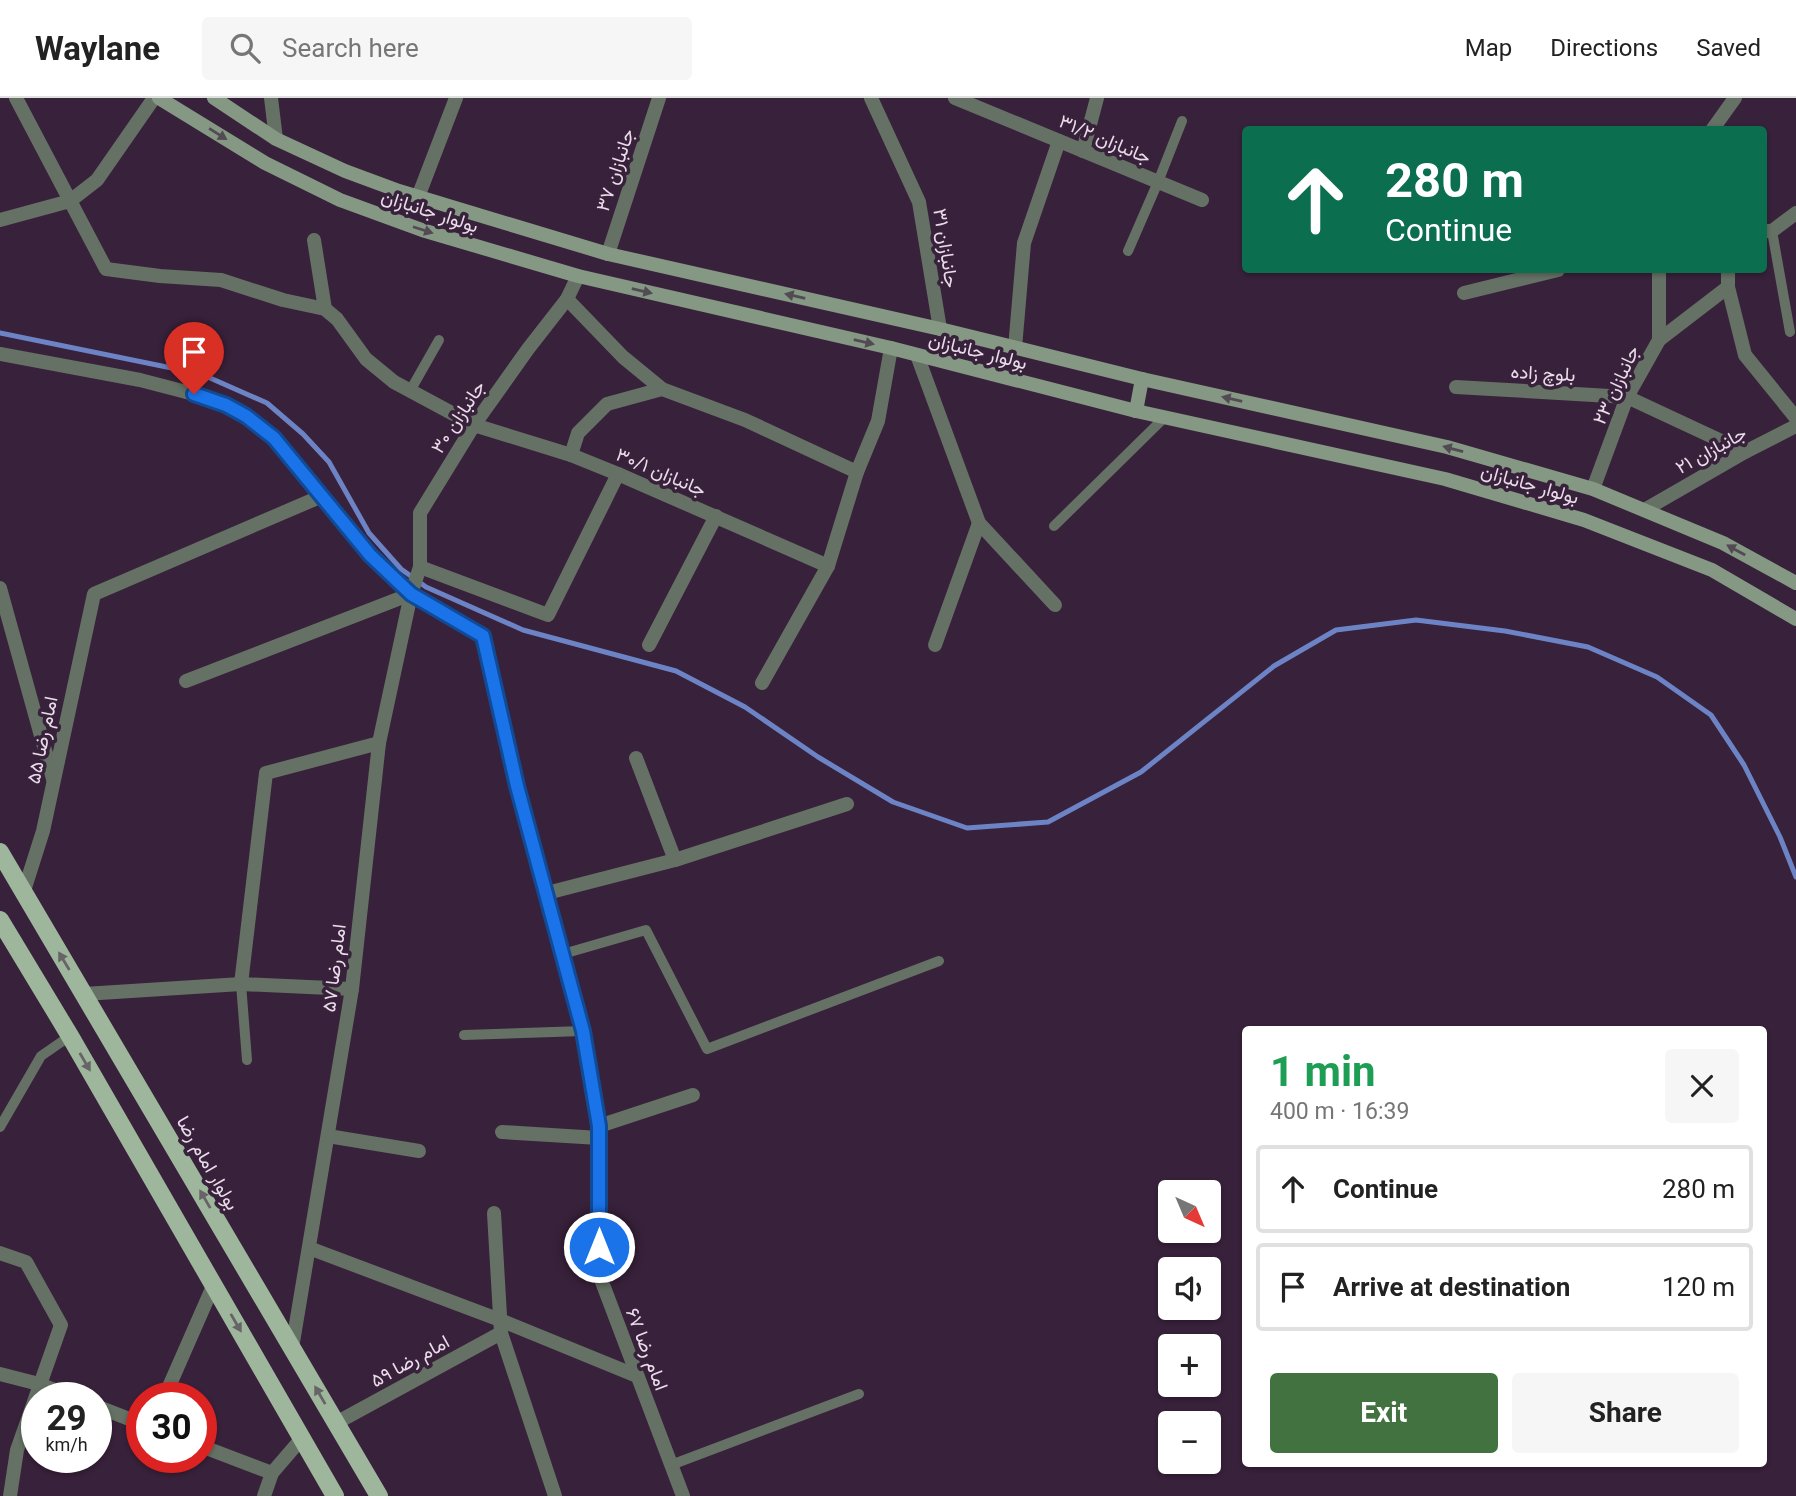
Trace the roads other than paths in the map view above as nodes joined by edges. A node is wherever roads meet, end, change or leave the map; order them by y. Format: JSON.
{"nodes":[{"id":1,"x":16,"y":98,"type":"edge"},
{"id":2,"x":157,"y":98,"type":"edge"},
{"id":3,"x":214,"y":98,"type":"edge"},
{"id":4,"x":271,"y":98,"type":"edge"},
{"id":5,"x":456,"y":98,"type":"edge"},
{"id":6,"x":659,"y":98,"type":"edge"},
{"id":7,"x":871,"y":98,"type":"edge"},
{"id":8,"x":1097,"y":98,"type":"edge"},
{"id":9,"x":1735,"y":98,"type":"edge"},
{"id":10,"x":961,"y":99,"type":"edge"},
{"id":11,"x":1182,"y":121,"type":"dead end"},
{"id":12,"x":1715,"y":126,"type":"edge"},
{"id":13,"x":276,"y":139,"type":"junction"},
{"id":14,"x":1059,"y":141,"type":"junction"},
{"id":15,"x":1083,"y":151,"type":"junction"},
{"id":16,"x":1158,"y":182,"type":"junction"},
{"id":17,"x":418,"y":197,"type":"junction"},
{"id":18,"x":1202,"y":200,"type":"dead end"},
{"id":19,"x":70,"y":201,"type":"junction"},
{"id":20,"x":1796,"y":213,"type":"edge"},
{"id":21,"x":0,"y":220,"type":"edge"},
{"id":22,"x":1768,"y":231,"type":"edge"},
{"id":23,"x":314,"y":240,"type":"dead end"},
{"id":24,"x":1128,"y":251,"type":"dead end"},
{"id":25,"x":608,"y":254,"type":"junction"},
{"id":26,"x":1546,"y":273,"type":"edge"},
{"id":27,"x":1659,"y":273,"type":"edge"},
{"id":28,"x":1728,"y":273,"type":"edge"},
{"id":29,"x":578,"y":276,"type":"junction"},
{"id":30,"x":1728,"y":287,"type":"junction"},
{"id":31,"x":1464,"y":293,"type":"dead end"},
{"id":32,"x":567,"y":299,"type":"junction"},
{"id":33,"x":325,"y":309,"type":"junction"},
{"id":34,"x":940,"y":330,"type":"junction"},
{"id":35,"x":1790,"y":332,"type":"dead end"},
{"id":36,"x":439,"y":340,"type":"dead end"},
{"id":37,"x":1659,"y":340,"type":"junction"},
{"id":38,"x":891,"y":348,"type":"junction"},
{"id":39,"x":1015,"y":348,"type":"junction"},
{"id":40,"x":0,"y":354,"type":"edge"},
{"id":41,"x":917,"y":355,"type":"junction"},
{"id":42,"x":1142,"y":379,"type":"junction"},
{"id":43,"x":1456,"y":387,"type":"dead end"},
{"id":44,"x":662,"y":389,"type":"junction"},
{"id":45,"x":410,"y":391,"type":"junction"},
{"id":46,"x":1627,"y":397,"type":"junction"},
{"id":47,"x":1136,"y":411,"type":"junction"},
{"id":48,"x":1165,"y":418,"type":"junction"},
{"id":49,"x":1796,"y":418,"type":"edge"},
{"id":50,"x":474,"y":425,"type":"junction"},
{"id":51,"x":1796,"y":426,"type":"edge"},
{"id":52,"x":1745,"y":452,"type":"junction"},
{"id":53,"x":571,"y":456,"type":"junction"},
{"id":54,"x":857,"y":472,"type":"junction"},
{"id":55,"x":618,"y":474,"type":"junction"},
{"id":56,"x":1593,"y":489,"type":"junction"},
{"id":57,"x":322,"y":496,"type":"junction"},
{"id":58,"x":1646,"y":509,"type":"junction"},
{"id":59,"x":716,"y":516,"type":"junction"},
{"id":60,"x":979,"y":523,"type":"junction"},
{"id":61,"x":1054,"y":526,"type":"dead end"},
{"id":62,"x":828,"y":566,"type":"junction"},
{"id":63,"x":420,"y":567,"type":"junction"},
{"id":64,"x":1796,"y":583,"type":"edge"},
{"id":65,"x":0,"y":587,"type":"edge"},
{"id":66,"x":411,"y":594,"type":"junction"},
{"id":67,"x":1055,"y":605,"type":"dead end"},
{"id":68,"x":1796,"y":618,"type":"edge"},
{"id":69,"x":649,"y":645,"type":"dead end"},
{"id":70,"x":935,"y":645,"type":"dead end"},
{"id":71,"x":186,"y":681,"type":"dead end"},
{"id":72,"x":762,"y":683,"type":"dead end"},
{"id":73,"x":379,"y":743,"type":"junction"},
{"id":74,"x":636,"y":758,"type":"dead end"},
{"id":75,"x":53,"y":781,"type":"junction"},
{"id":76,"x":847,"y":804,"type":"dead end"},
{"id":77,"x":0,"y":852,"type":"edge"},
{"id":78,"x":676,"y":860,"type":"junction"},
{"id":79,"x":547,"y":893,"type":"junction"},
{"id":80,"x":23,"y":894,"type":"junction"},
{"id":81,"x":0,"y":920,"type":"edge"},
{"id":82,"x":563,"y":954,"type":"junction"},
{"id":83,"x":939,"y":961,"type":"dead end"},
{"id":84,"x":242,"y":984,"type":"junction"},
{"id":85,"x":352,"y":989,"type":"junction"},
{"id":86,"x":84,"y":994,"type":"junction"},
{"id":87,"x":583,"y":1031,"type":"junction"},
{"id":88,"x":464,"y":1035,"type":"dead end"},
{"id":89,"x":70,"y":1036,"type":"junction"},
{"id":90,"x":247,"y":1060,"type":"dead end"},
{"id":91,"x":693,"y":1095,"type":"dead end"},
{"id":92,"x":0,"y":1127,"type":"edge"},
{"id":93,"x":502,"y":1132,"type":"dead end"},
{"id":94,"x":599,"y":1132,"type":"junction"},
{"id":95,"x":328,"y":1136,"type":"junction"},
{"id":96,"x":419,"y":1151,"type":"dead end"},
{"id":97,"x":494,"y":1213,"type":"dead end"},
{"id":98,"x":309,"y":1248,"type":"junction"},
{"id":99,"x":0,"y":1253,"type":"edge"},
{"id":100,"x":214,"y":1284,"type":"junction"},
{"id":101,"x":500,"y":1326,"type":"junction"},
{"id":102,"x":292,"y":1348,"type":"junction"},
{"id":103,"x":0,"y":1374,"type":"edge"},
{"id":104,"x":637,"y":1376,"type":"junction"},
{"id":105,"x":30,"y":1382,"type":"edge"},
{"id":106,"x":39,"y":1382,"type":"edge"},
{"id":107,"x":171,"y":1382,"type":"edge"},
{"id":108,"x":859,"y":1394,"type":"dead end"},
{"id":109,"x":336,"y":1423,"type":"junction"},
{"id":110,"x":21,"y":1437,"type":"edge"},
{"id":111,"x":303,"y":1437,"type":"junction"},
{"id":112,"x":217,"y":1452,"type":"edge"},
{"id":113,"x":671,"y":1465,"type":"junction"},
{"id":114,"x":272,"y":1473,"type":"junction"},
{"id":115,"x":0,"y":1488,"type":"edge"},
{"id":116,"x":10,"y":1496,"type":"edge"},
{"id":117,"x":264,"y":1496,"type":"edge"},
{"id":118,"x":335,"y":1496,"type":"edge"},
{"id":119,"x":379,"y":1496,"type":"edge"},
{"id":120,"x":555,"y":1496,"type":"edge"},
{"id":121,"x":683,"y":1496,"type":"edge"}],
"edges":[{"from":1,"to":19,"type":"street"},
{"from":2,"to":19,"type":"street"},
{"from":2,"to":29,"type":"main road","name":"بولوار جانبازان","one_way":true},
{"from":3,"to":13,"type":"main road","name":"بولوار جانبازان"},
{"from":4,"to":13,"type":"street"},
{"from":5,"to":17,"type":"street"},
{"from":6,"to":25,"type":"street","name":"جانبازان ۳۷"},
{"from":7,"to":34,"type":"street","name":"جانبازان ۳۱"},
{"from":8,"to":15,"type":"street"},
{"from":9,"to":12,"type":"street"},
{"from":10,"to":14,"type":"street","name":"جانبازان ۳۱/۲"},
{"from":11,"to":16,"type":"lane"},
{"from":13,"to":17,"type":"main road","name":"بولوار جانبازان"},
{"from":14,"to":15,"type":"street","name":"جانبازان ۳۱/۲"},
{"from":14,"to":39,"type":"street"},
{"from":15,"to":16,"type":"street","name":"جانبازان ۳۱/۲"},
{"from":16,"to":18,"type":"street","name":"جانبازان ۳۱/۲"},
{"from":16,"to":24,"type":"lane"},
{"from":17,"to":25,"type":"main road","name":"بولوار جانبازان"},
{"from":19,"to":21,"type":"street"},
{"from":19,"to":33,"type":"street"},
{"from":20,"to":22,"type":"street"},
{"from":22,"to":35,"type":"lane"},
{"from":23,"to":33,"type":"street"},
{"from":34,"to":25,"type":"main road","name":"بولوار جانبازان","one_way":true},
{"from":26,"to":31,"type":"street"},
{"from":27,"to":37,"type":"street"},
{"from":28,"to":30,"type":"street"},
{"from":29,"to":32,"type":"street","name":"جانبازان ۳۰"},
{"from":29,"to":38,"type":"main road","name":"بولوار جانبازان","one_way":true},
{"from":30,"to":37,"type":"street","name":"جانبازان ۲۳"},
{"from":30,"to":49,"type":"street"},
{"from":32,"to":44,"type":"street"},
{"from":32,"to":50,"type":"street","name":"جانبازان ۳۰"},
{"from":33,"to":45,"type":"street","name":"جانبازان ۳۰/۱"},
{"from":34,"to":39,"type":"main road","name":"بولوار جانبازان"},
{"from":36,"to":45,"type":"lane"},
{"from":37,"to":46,"type":"street","name":"جانبازان ۲۳"},
{"from":38,"to":41,"type":"main road","name":"بولوار جانبازان"},
{"from":38,"to":54,"type":"street"},
{"from":39,"to":42,"type":"main road","name":"بولوار جانبازان"},
{"from":40,"to":57,"type":"street","name":"امام رضا ۶۷"},
{"from":41,"to":47,"type":"main road","name":"بولوار جانبازان"},
{"from":41,"to":60,"type":"street"},
{"from":42,"to":47,"type":"main road"},
{"from":56,"to":42,"type":"main road","name":"بولوار جانبازان","one_way":true},
{"from":43,"to":46,"type":"street","name":"بلوچ زاده"},
{"from":44,"to":53,"type":"street"},
{"from":44,"to":54,"type":"street"},
{"from":45,"to":50,"type":"street","name":"جانبازان ۳۰/۱"},
{"from":46,"to":52,"type":"street"},
{"from":46,"to":56,"type":"street","name":"جانبازان ۲۳"},
{"from":47,"to":48,"type":"main road","name":"بولوار جانبازان"},
{"from":48,"to":61,"type":"lane"},
{"from":48,"to":68,"type":"main road","name":"بولوار جانبازان"},
{"from":50,"to":53,"type":"street","name":"جانبازان ۳۰/۱"},
{"from":50,"to":63,"type":"street","name":"جانبازان ۳۰"},
{"from":51,"to":52,"type":"street","name":"جانبازان ۲۱"},
{"from":52,"to":58,"type":"street","name":"جانبازان ۲۱"},
{"from":53,"to":55,"type":"street","name":"جانبازان ۳۰/۱"},
{"from":54,"to":62,"type":"street"},
{"from":55,"to":59,"type":"street","name":"جانبازان ۳۰/۱"},
{"from":55,"to":63,"type":"street"},
{"from":56,"to":58,"type":"main road","name":"بولوار جانبازان"},
{"from":57,"to":66,"type":"street","name":"امام رضا ۶۷"},
{"from":57,"to":75,"type":"street","name":"امام رضا ۵۵"},
{"from":64,"to":58,"type":"main road","name":"بولوار جانبازان","one_way":true},
{"from":59,"to":62,"type":"street","name":"جانبازان ۳۰/۱"},
{"from":59,"to":69,"type":"street"},
{"from":60,"to":67,"type":"street"},
{"from":60,"to":70,"type":"street"},
{"from":62,"to":72,"type":"street"},
{"from":63,"to":66,"type":"street","name":"جانبازان ۳۰"},
{"from":65,"to":75,"type":"street"},
{"from":66,"to":71,"type":"street"},
{"from":66,"to":73,"type":"street","name":"امام رضا ۵۷"},
{"from":66,"to":79,"type":"street","name":"امام رضا ۶۷"},
{"from":73,"to":84,"type":"street"},
{"from":73,"to":85,"type":"street","name":"امام رضا ۵۷"},
{"from":74,"to":78,"type":"street"},
{"from":75,"to":80,"type":"street","name":"امام رضا ۵۵"},
{"from":76,"to":78,"type":"street"},
{"from":77,"to":80,"type":"main road","name":"بولوار امام رضا"},
{"from":78,"to":79,"type":"street"},
{"from":79,"to":82,"type":"street","name":"امام رضا ۶۷"},
{"from":86,"to":80,"type":"main road","name":"بولوار امام رضا","one_way":true},
{"from":81,"to":89,"type":"main road"},
{"from":82,"to":83,"type":"lane"},
{"from":82,"to":87,"type":"street","name":"امام رضا ۶۷"},
{"from":84,"to":85,"type":"street"},
{"from":84,"to":86,"type":"street"},
{"from":84,"to":90,"type":"lane"},
{"from":85,"to":95,"type":"street","name":"امام رضا ۵۷"},
{"from":102,"to":86,"type":"main road","name":"بولوار امام رضا","one_way":true},
{"from":87,"to":88,"type":"lane"},
{"from":87,"to":94,"type":"street","name":"امام رضا ۶۷"},
{"from":89,"to":92,"type":"lane"},
{"from":89,"to":100,"type":"main road","one_way":true},
{"from":91,"to":94,"type":"street"},
{"from":93,"to":94,"type":"street"},
{"from":94,"to":104,"type":"street","name":"امام رضا ۶۷"},
{"from":95,"to":96,"type":"street"},
{"from":95,"to":98,"type":"street","name":"امام رضا ۵۷"},
{"from":97,"to":101,"type":"street"},
{"from":98,"to":101,"type":"street"},
{"from":98,"to":102,"type":"street","name":"امام رضا ۵۷"},
{"from":99,"to":106,"type":"street"},
{"from":100,"to":107,"type":"street"},
{"from":100,"to":111,"type":"main road","one_way":true},
{"from":101,"to":104,"type":"street"},
{"from":101,"to":109,"type":"street","name":"امام رضا ۵۹"},
{"from":101,"to":120,"type":"street"},
{"from":109,"to":102,"type":"main road","name":"بولوار امام رضا","one_way":true},
{"from":103,"to":105,"type":"street"},
{"from":104,"to":113,"type":"street","name":"امام رضا ۶۷"},
{"from":108,"to":113,"type":"lane"},
{"from":109,"to":119,"type":"main road","name":"بولوار امام رضا"},
{"from":110,"to":116,"type":"street"},
{"from":111,"to":114,"type":"street"},
{"from":111,"to":118,"type":"main road"},
{"from":112,"to":114,"type":"street"},
{"from":113,"to":121,"type":"street","name":"امام رضا ۶۷"},
{"from":114,"to":117,"type":"street"},
{"from":115,"to":116,"type":"street"}]}
